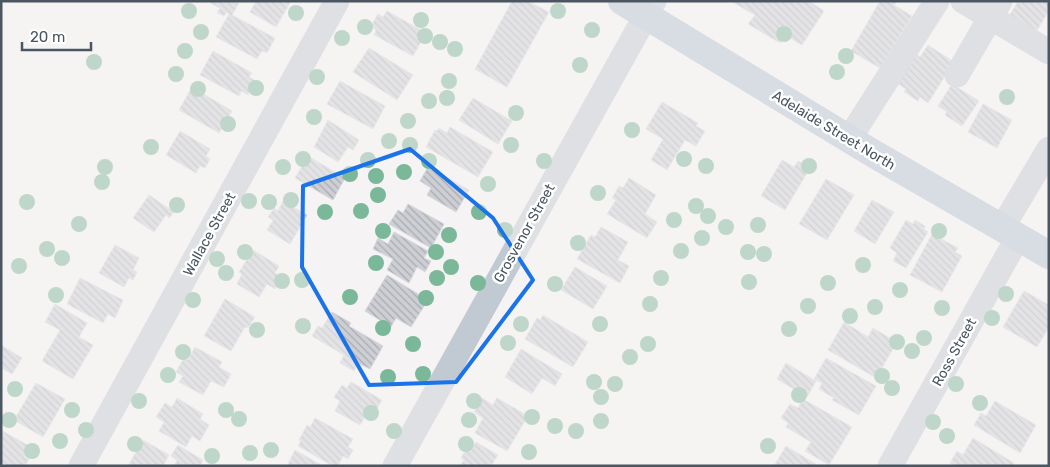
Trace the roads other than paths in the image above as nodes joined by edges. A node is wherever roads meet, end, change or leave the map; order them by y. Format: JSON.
{"nodes":[{"id":1,"x":337,"y":1,"type":"edge"},
{"id":2,"x":622,"y":1,"type":"edge"},
{"id":3,"x":937,"y":1,"type":"edge"},
{"id":4,"x":963,"y":1,"type":"edge"},
{"id":5,"x":649,"y":8,"type":"edge"},
{"id":6,"x":996,"y":10,"type":"edge"},
{"id":7,"x":1049,"y":52,"type":"edge"},
{"id":8,"x":957,"y":75,"type":"dead end"},
{"id":9,"x":849,"y":139,"type":"junction"},
{"id":10,"x":1049,"y":149,"type":"edge"},
{"id":11,"x":1010,"y":233,"type":"junction"},
{"id":12,"x":1049,"y":255,"type":"edge"},
{"id":13,"x":81,"y":466,"type":"edge"},
{"id":14,"x":395,"y":466,"type":"edge"},
{"id":15,"x":890,"y":466,"type":"edge"}],
"edges":[{"from":1,"to":13,"type":"street","name":"Wallace Street"},
{"from":2,"to":5,"type":"main road","name":"Adelaide Street North"},
{"from":3,"to":9,"type":"street"},
{"from":4,"to":6,"type":"street"},
{"from":5,"to":9,"type":"main road","name":"Adelaide Street North"},
{"from":5,"to":14,"type":"street","name":"Grosvenor Street"},
{"from":6,"to":7,"type":"street"},
{"from":6,"to":8,"type":"street"},
{"from":9,"to":11,"type":"main road","name":"Adelaide Street North"},
{"from":10,"to":11,"type":"street","name":"Ross Street"},
{"from":11,"to":12,"type":"main road","name":"Adelaide Street North"},
{"from":11,"to":15,"type":"street","name":"Ross Street"}]}
